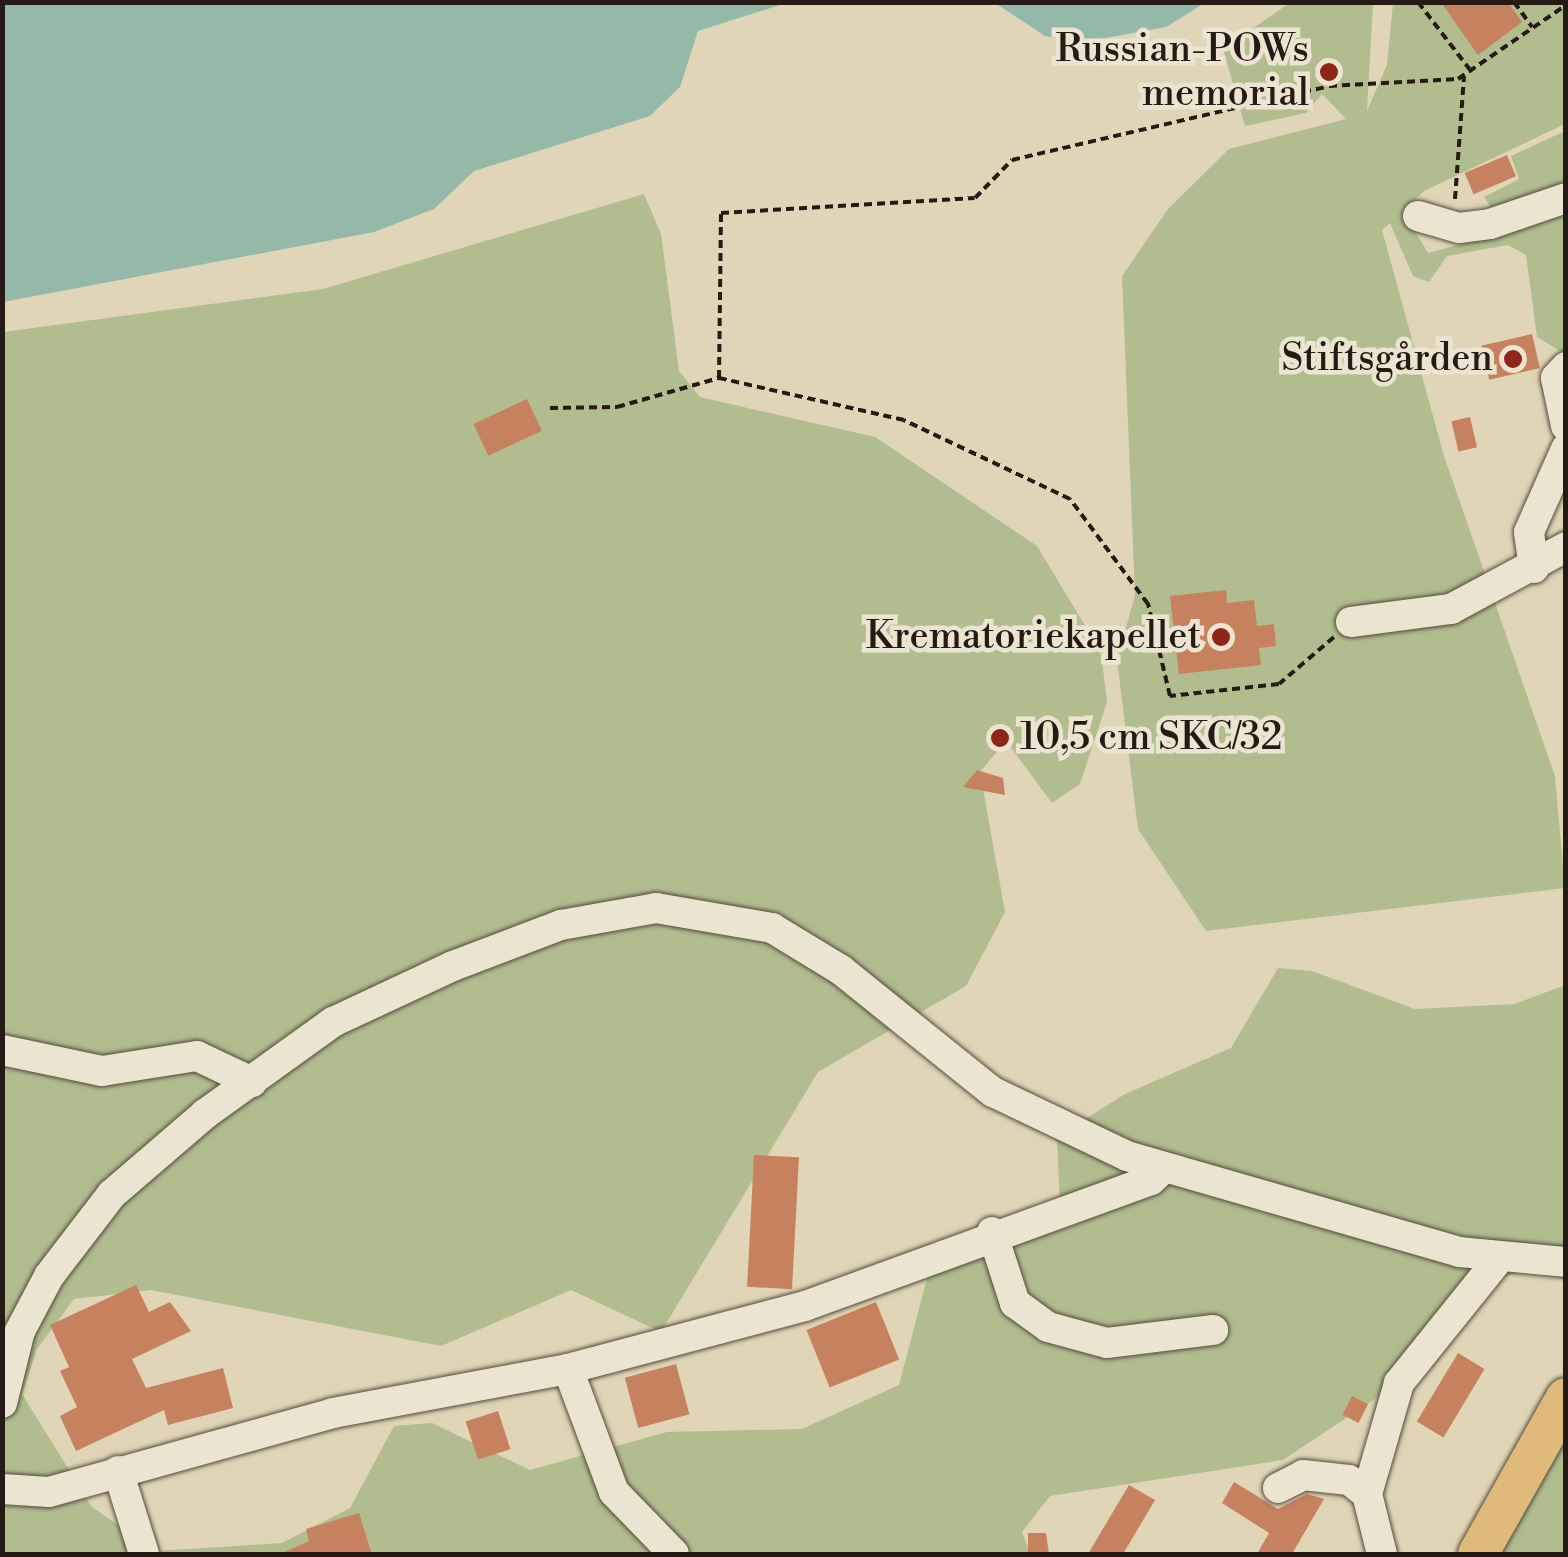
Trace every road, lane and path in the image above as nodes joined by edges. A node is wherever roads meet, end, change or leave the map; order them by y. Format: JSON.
{"nodes":[{"id":1,"x":1418,"y":2,"type":"edge"},
{"id":2,"x":1514,"y":2,"type":"edge"},
{"id":3,"x":1566,"y":5,"type":"edge"},
{"id":4,"x":1533,"y":28,"type":"junction"},
{"id":5,"x":1472,"y":70,"type":"junction"},
{"id":6,"x":1464,"y":76,"type":"junction"},
{"id":7,"x":1566,"y":198,"type":"edge"},
{"id":8,"x":1418,"y":216,"type":"dead end"},
{"id":9,"x":1459,"y":228,"type":"junction"},
{"id":10,"x":1566,"y":367,"type":"edge"},
{"id":11,"x":719,"y":378,"type":"junction"},
{"id":12,"x":550,"y":408,"type":"dead end"},
{"id":13,"x":1566,"y":426,"type":"edge"},
{"id":14,"x":1566,"y":449,"type":"edge"},
{"id":15,"x":1566,"y":547,"type":"edge"},
{"id":16,"x":1534,"y":568,"type":"junction"},
{"id":17,"x":1351,"y":622,"type":"joint"},
{"id":18,"x":2,"y":1050,"type":"edge"},
{"id":19,"x":252,"y":1082,"type":"junction"},
{"id":20,"x":1164,"y":1168,"type":"junction"},
{"id":21,"x":992,"y":1232,"type":"junction"},
{"id":22,"x":1498,"y":1260,"type":"junction"},
{"id":23,"x":1566,"y":1262,"type":"edge"},
{"id":24,"x":1213,"y":1330,"type":"dead end"},
{"id":25,"x":568,"y":1369,"type":"junction"},
{"id":26,"x":1566,"y":1398,"type":"edge"},
{"id":27,"x":2,"y":1403,"type":"edge"},
{"id":28,"x":118,"y":1471,"type":"junction"},
{"id":29,"x":1278,"y":1488,"type":"dead end"},
{"id":30,"x":2,"y":1489,"type":"edge"},
{"id":31,"x":1367,"y":1494,"type":"junction"},
{"id":32,"x":1370,"y":1550,"type":"edge"},
{"id":33,"x":144,"y":1554,"type":"edge"},
{"id":34,"x":674,"y":1554,"type":"edge"},
{"id":35,"x":1478,"y":1554,"type":"edge"}],
"edges":[{"from":1,"to":5,"type":"path"},
{"from":2,"to":4,"type":"path"},
{"from":3,"to":4,"type":"path"},
{"from":4,"to":5,"type":"path"},
{"from":5,"to":6,"type":"path"},
{"from":6,"to":9,"type":"path"},
{"from":6,"to":11,"type":"path"},
{"from":7,"to":9,"type":"street"},
{"from":8,"to":9,"type":"street"},
{"from":10,"to":13,"type":"street"},
{"from":11,"to":12,"type":"path"},
{"from":11,"to":17,"type":"path"},
{"from":14,"to":16,"type":"street"},
{"from":15,"to":16,"type":"street"},
{"from":16,"to":17,"type":"street"},
{"from":18,"to":19,"type":"street"},
{"from":19,"to":20,"type":"street"},
{"from":19,"to":27,"type":"street"},
{"from":20,"to":21,"type":"street"},
{"from":20,"to":22,"type":"street"},
{"from":21,"to":24,"type":"street"},
{"from":21,"to":25,"type":"street"},
{"from":22,"to":23,"type":"street"},
{"from":22,"to":31,"type":"street"},
{"from":25,"to":28,"type":"street"},
{"from":25,"to":34,"type":"street"},
{"from":26,"to":35,"type":"main road"},
{"from":28,"to":30,"type":"street"},
{"from":28,"to":33,"type":"street"},
{"from":29,"to":31,"type":"street"},
{"from":31,"to":32,"type":"street"}]}
